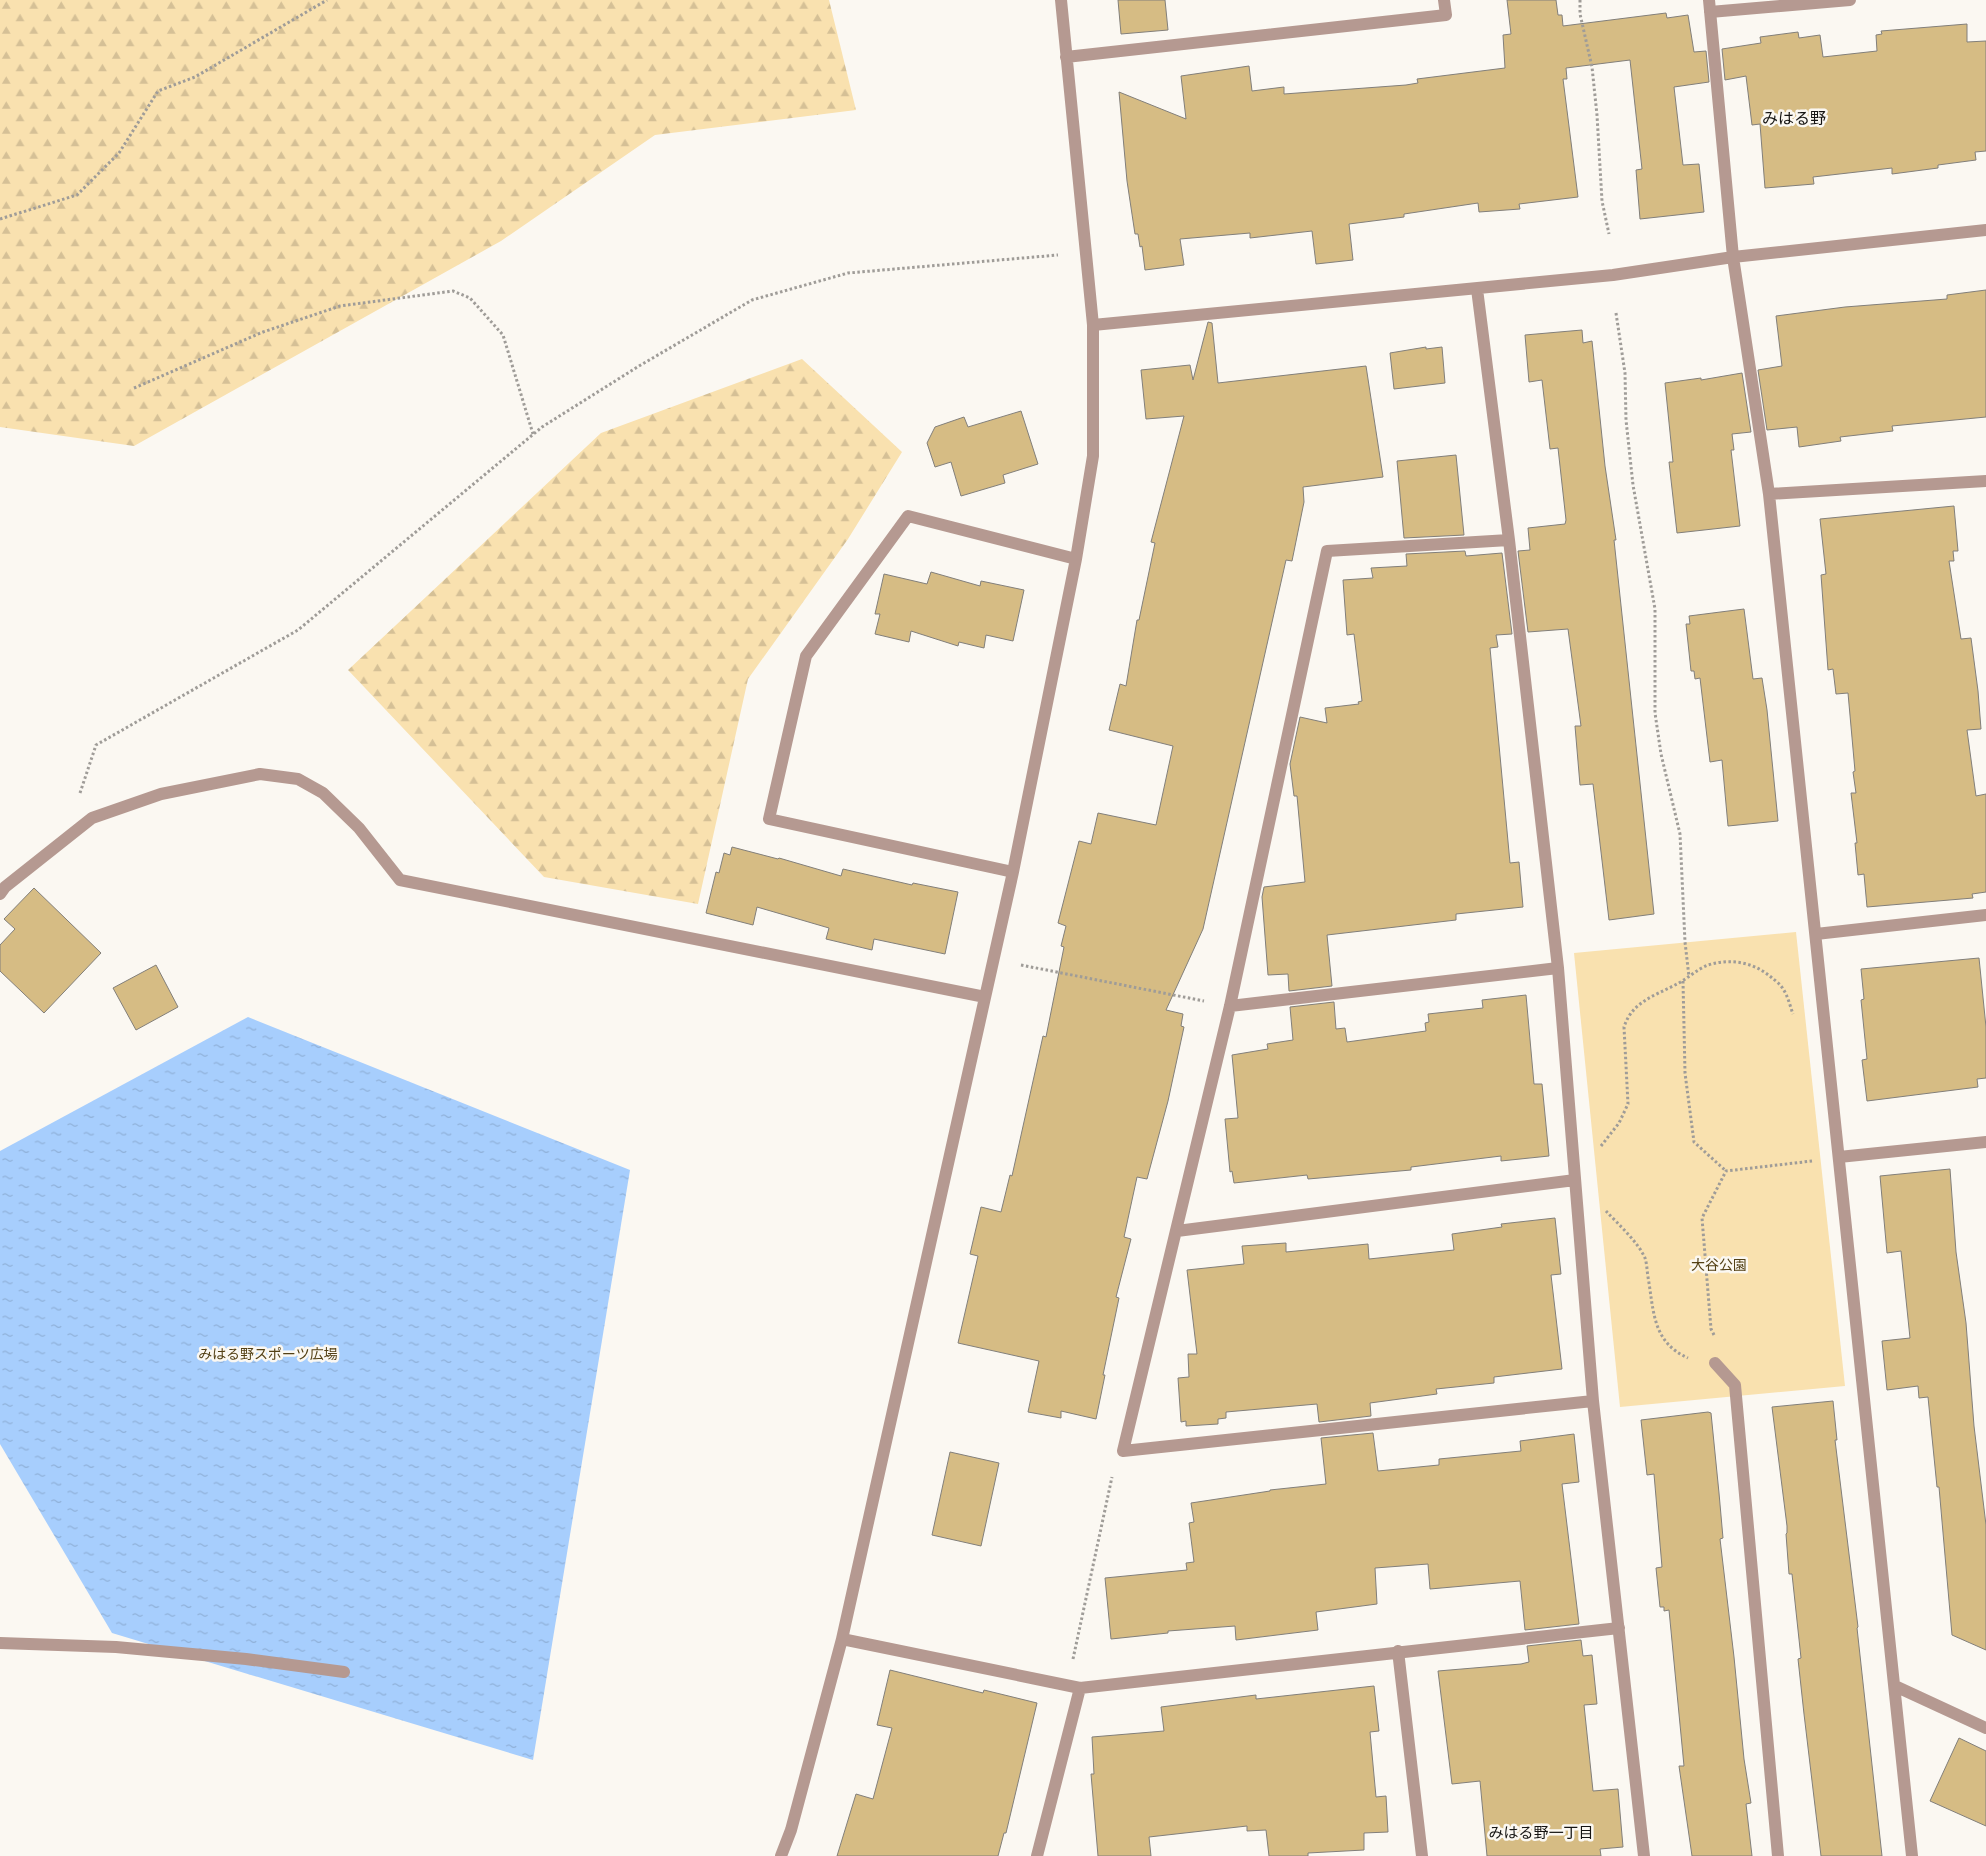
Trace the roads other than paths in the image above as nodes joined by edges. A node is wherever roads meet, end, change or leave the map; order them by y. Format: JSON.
{"nodes":[{"id":1,"x":1061,"y":0,"type":"edge"},
{"id":2,"x":1444,"y":0,"type":"edge"},
{"id":3,"x":1850,"y":0,"type":"edge"},
{"id":4,"x":1709,"y":6,"type":"edge"},
{"id":5,"x":1066,"y":57,"type":"junction"},
{"id":6,"x":1986,"y":230,"type":"edge"},
{"id":7,"x":1733,"y":257,"type":"junction"},
{"id":8,"x":1477,"y":289,"type":"junction"},
{"id":9,"x":1093,"y":325,"type":"junction"},
{"id":10,"x":1986,"y":481,"type":"edge"},
{"id":11,"x":1769,"y":494,"type":"junction"},
{"id":12,"x":1509,"y":540,"type":"junction"},
{"id":13,"x":1076,"y":559,"type":"junction"},
{"id":14,"x":1014,"y":872,"type":"junction"},
{"id":15,"x":0,"y":894,"type":"edge"},
{"id":16,"x":1986,"y":916,"type":"edge"},
{"id":17,"x":1816,"y":934,"type":"junction"},
{"id":18,"x":1558,"y":968,"type":"junction"},
{"id":19,"x":986,"y":997,"type":"junction"},
{"id":20,"x":1230,"y":1006,"type":"junction"},
{"id":21,"x":1986,"y":1142,"type":"edge"},
{"id":22,"x":1838,"y":1157,"type":"junction"},
{"id":23,"x":1575,"y":1180,"type":"junction"},
{"id":24,"x":1177,"y":1231,"type":"junction"},
{"id":25,"x":1715,"y":1363,"type":"road end"},
{"id":26,"x":1593,"y":1401,"type":"junction"},
{"id":27,"x":1619,"y":1628,"type":"junction"},
{"id":28,"x":842,"y":1639,"type":"junction"},
{"id":29,"x":0,"y":1643,"type":"edge"},
{"id":30,"x":1398,"y":1651,"type":"junction"},
{"id":31,"x":344,"y":1672,"type":"dead end"},
{"id":32,"x":1895,"y":1686,"type":"junction"},
{"id":33,"x":1080,"y":1688,"type":"junction"},
{"id":34,"x":1986,"y":1728,"type":"edge"},
{"id":35,"x":781,"y":1856,"type":"edge"},
{"id":36,"x":1037,"y":1856,"type":"edge"},
{"id":37,"x":1422,"y":1856,"type":"edge"},
{"id":38,"x":1644,"y":1856,"type":"edge"},
{"id":39,"x":1778,"y":1856,"type":"edge"},
{"id":40,"x":1912,"y":1856,"type":"edge"}],
"edges":[{"from":1,"to":5,"type":"street"},
{"from":2,"to":5,"type":"street"},
{"from":3,"to":4,"type":"street"},
{"from":4,"to":7,"type":"street"},
{"from":5,"to":9,"type":"street"},
{"from":6,"to":7,"type":"street"},
{"from":7,"to":8,"type":"street"},
{"from":7,"to":11,"type":"street"},
{"from":8,"to":9,"type":"street"},
{"from":8,"to":12,"type":"street"},
{"from":9,"to":13,"type":"street"},
{"from":10,"to":11,"type":"street"},
{"from":11,"to":17,"type":"street"},
{"from":12,"to":18,"type":"street"},
{"from":12,"to":20,"type":"street"},
{"from":13,"to":14,"type":"street"},
{"from":13,"to":14,"type":"street"},
{"from":14,"to":19,"type":"street"},
{"from":15,"to":19,"type":"street"},
{"from":16,"to":17,"type":"street"},
{"from":17,"to":22,"type":"street"},
{"from":18,"to":20,"type":"street"},
{"from":18,"to":23,"type":"street"},
{"from":19,"to":28,"type":"street"},
{"from":20,"to":24,"type":"street"},
{"from":21,"to":22,"type":"street"},
{"from":22,"to":32,"type":"street"},
{"from":23,"to":24,"type":"street"},
{"from":23,"to":26,"type":"street"},
{"from":24,"to":26,"type":"street"},
{"from":25,"to":39,"type":"street"},
{"from":26,"to":27,"type":"street"},
{"from":27,"to":30,"type":"street"},
{"from":27,"to":38,"type":"street"},
{"from":28,"to":33,"type":"street"},
{"from":28,"to":35,"type":"street"},
{"from":29,"to":31,"type":"street"},
{"from":30,"to":33,"type":"street"},
{"from":30,"to":37,"type":"street"},
{"from":32,"to":34,"type":"street"},
{"from":32,"to":40,"type":"street"},
{"from":33,"to":36,"type":"street"}]}
